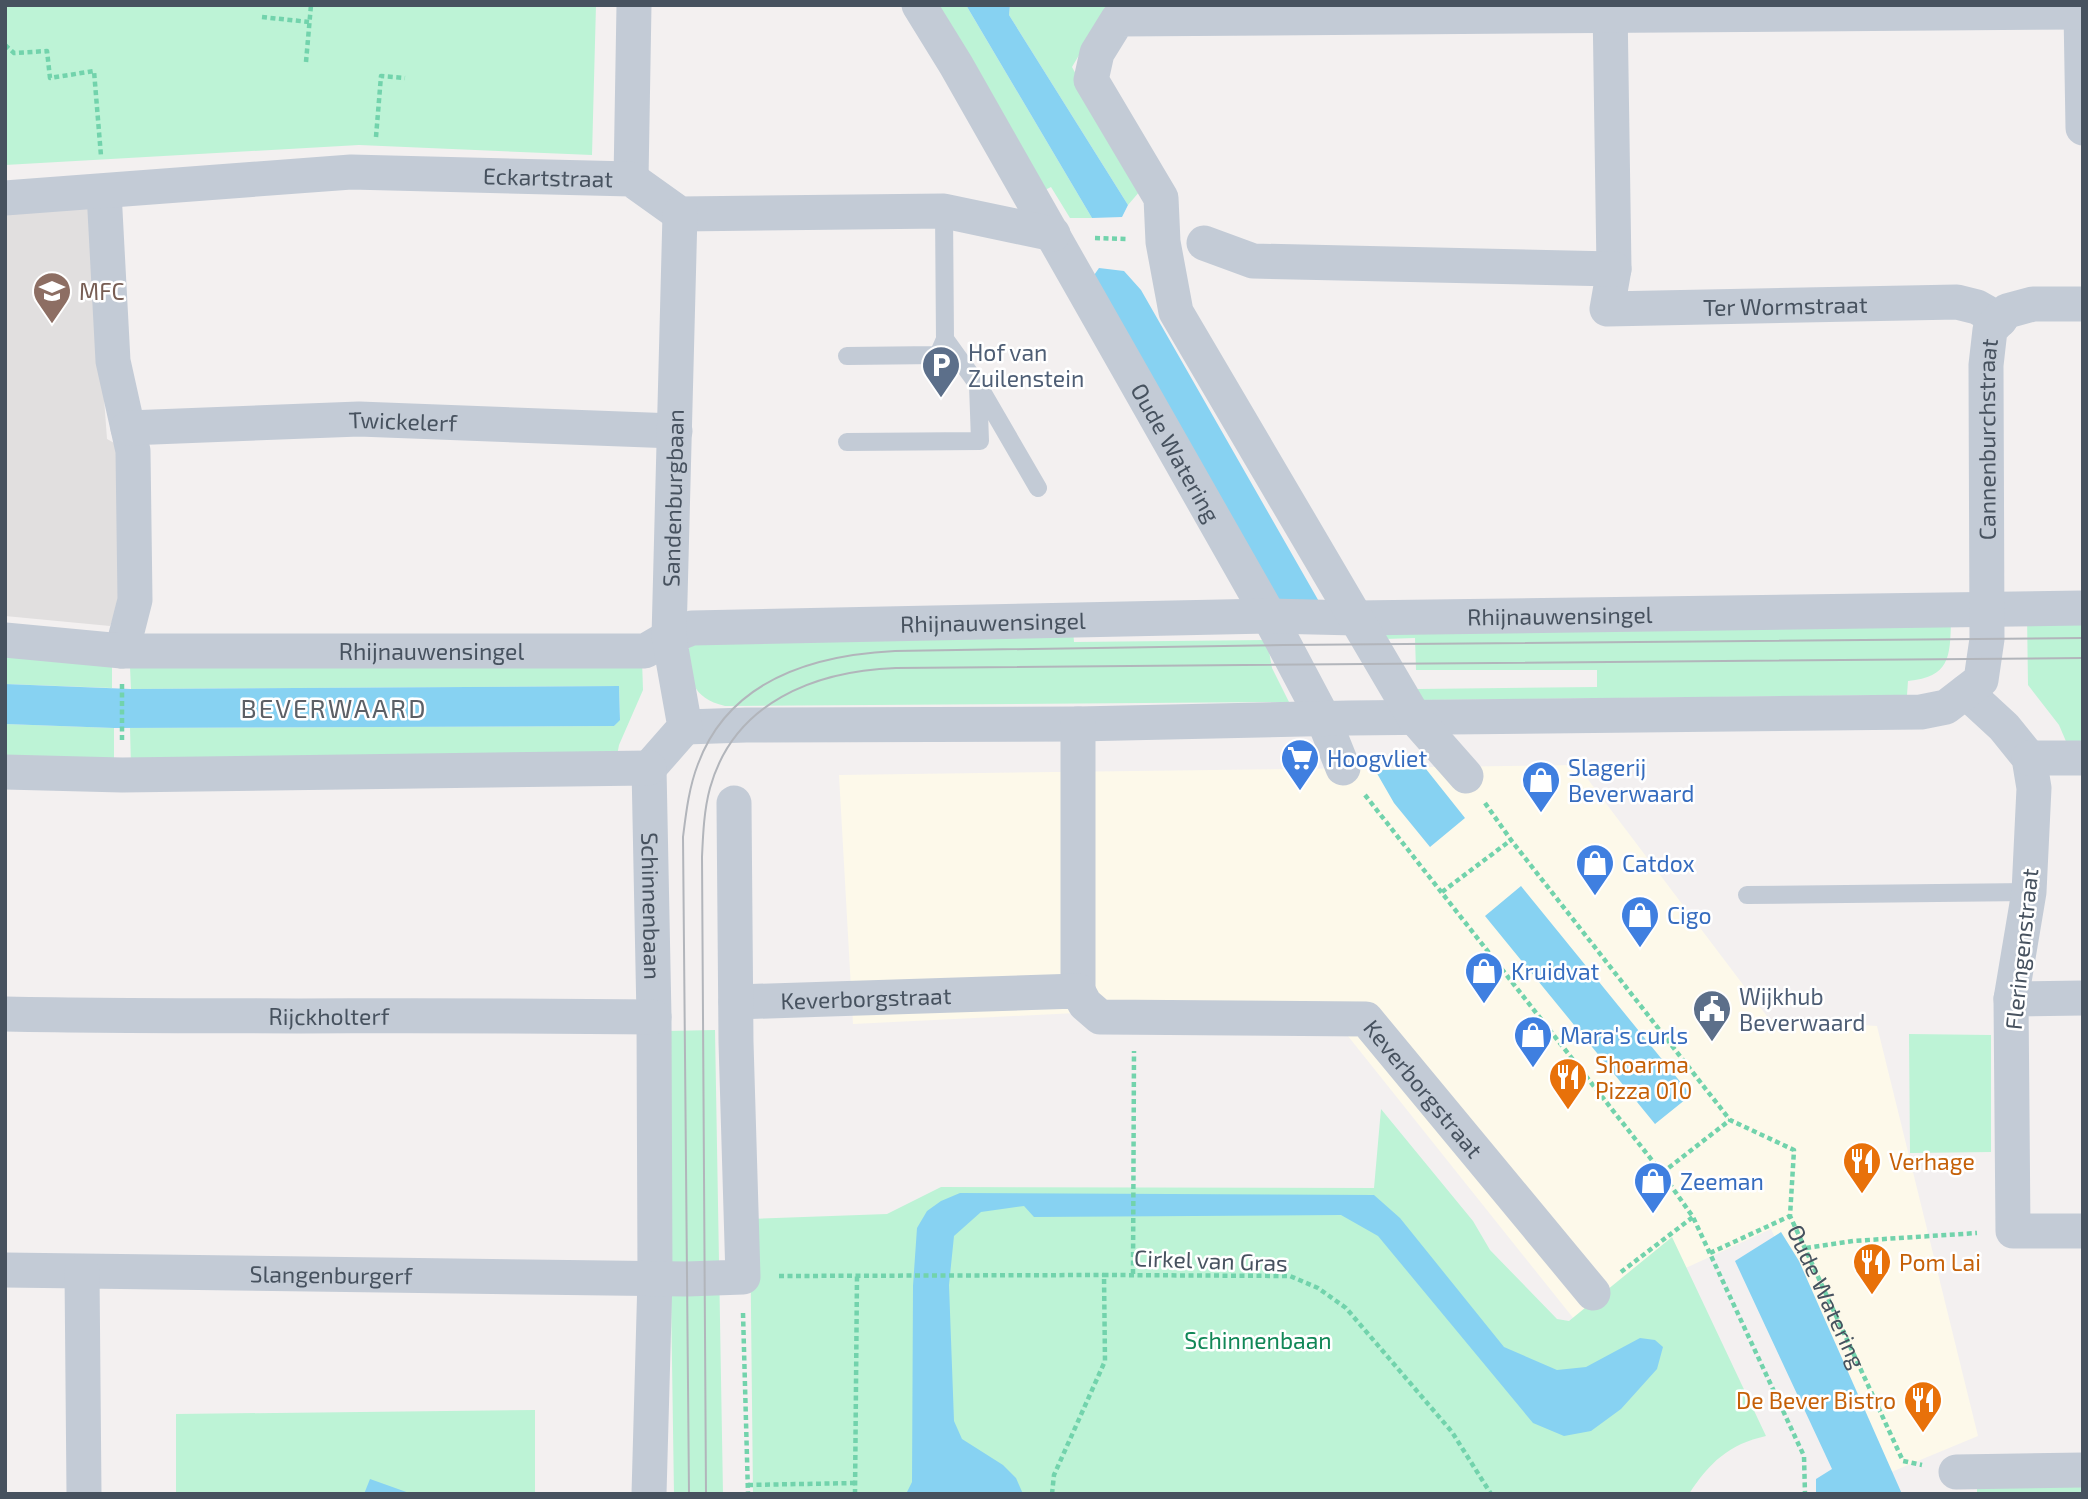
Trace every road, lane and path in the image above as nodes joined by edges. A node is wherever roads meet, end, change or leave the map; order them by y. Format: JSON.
{"nodes":[{"id":1,"x":312,"y":5,"type":"edge"},
{"id":2,"x":634,"y":5,"type":"edge"},
{"id":3,"x":919,"y":5,"type":"edge"},
{"id":4,"x":1610,"y":10,"type":"edge"},
{"id":5,"x":2082,"y":12,"type":"edge"},
{"id":6,"x":261,"y":17,"type":"dead end"},
{"id":7,"x":310,"y":22,"type":"junction"},
{"id":8,"x":5,"y":45,"type":"edge"},
{"id":9,"x":306,"y":62,"type":"dead end"},
{"id":10,"x":405,"y":78,"type":"dead end"},
{"id":11,"x":2083,"y":128,"type":"edge"},
{"id":12,"x":374,"y":173,"type":"junction"},
{"id":13,"x":631,"y":179,"type":"junction"},
{"id":14,"x":104,"y":192,"type":"junction"},
{"id":15,"x":5,"y":198,"type":"edge"},
{"id":16,"x":944,"y":211,"type":"junction"},
{"id":17,"x":680,"y":214,"type":"junction"},
{"id":18,"x":1052,"y":234,"type":"junction"},
{"id":19,"x":1163,"y":242,"type":"junction"},
{"id":20,"x":1204,"y":243,"type":"dead end"},
{"id":21,"x":1614,"y":269,"type":"junction"},
{"id":22,"x":2083,"y":304,"type":"edge"},
{"id":23,"x":2000,"y":320,"type":"junction"},
{"id":24,"x":945,"y":339,"type":"junction"},
{"id":25,"x":846,"y":356,"type":"dead end"},
{"id":26,"x":978,"y":386,"type":"junction"},
{"id":27,"x":128,"y":428,"type":"junction"},
{"id":28,"x":675,"y":431,"type":"junction"},
{"id":29,"x":847,"y":442,"type":"dead end"},
{"id":30,"x":1038,"y":488,"type":"dead end"},
{"id":31,"x":1986,"y":608,"type":"junction"},
{"id":32,"x":2083,"y":608,"type":"edge"},
{"id":33,"x":1269,"y":616,"type":"junction"},
{"id":34,"x":1356,"y":618,"type":"junction"},
{"id":35,"x":669,"y":637,"type":"junction"},
{"id":36,"x":5,"y":640,"type":"edge"},
{"id":37,"x":122,"y":651,"type":"junction"},
{"id":38,"x":1966,"y":692,"type":"junction"},
{"id":39,"x":1414,"y":717,"type":"junction"},
{"id":40,"x":1323,"y":718,"type":"junction"},
{"id":41,"x":1078,"y":724,"type":"junction"},
{"id":42,"x":685,"y":727,"type":"junction"},
{"id":43,"x":2029,"y":758,"type":"junction"},
{"id":44,"x":2083,"y":758,"type":"edge"},
{"id":45,"x":649,"y":768,"type":"junction"},
{"id":46,"x":1343,"y":768,"type":"joint"},
{"id":47,"x":5,"y":772,"type":"edge"},
{"id":48,"x":122,"y":775,"type":"junction"},
{"id":49,"x":1466,"y":776,"type":"joint"},
{"id":50,"x":734,"y":803,"type":"dead end"},
{"id":51,"x":1511,"y":840,"type":"junction"},
{"id":52,"x":1442,"y":892,"type":"junction"},
{"id":53,"x":2029,"y":892,"type":"junction"},
{"id":54,"x":1747,"y":895,"type":"dead end"},
{"id":55,"x":1078,"y":991,"type":"junction"},
{"id":56,"x":2011,"y":999,"type":"junction"},
{"id":57,"x":2083,"y":999,"type":"edge"},
{"id":58,"x":736,"y":1002,"type":"junction"},
{"id":59,"x":5,"y":1014,"type":"edge"},
{"id":60,"x":654,"y":1017,"type":"junction"},
{"id":61,"x":1134,"y":1018,"type":"junction"},
{"id":62,"x":1730,"y":1120,"type":"junction"},
{"id":63,"x":1662,"y":1173,"type":"junction"},
{"id":64,"x":1790,"y":1216,"type":"junction"},
{"id":65,"x":1693,"y":1217,"type":"junction"},
{"id":66,"x":2013,"y":1231,"type":"junction"},
{"id":67,"x":2083,"y":1231,"type":"edge"},
{"id":68,"x":1807,"y":1248,"type":"junction"},
{"id":69,"x":1710,"y":1253,"type":"junction"},
{"id":70,"x":742,"y":1261,"type":"junction"},
{"id":71,"x":5,"y":1270,"type":"edge"},
{"id":72,"x":82,"y":1272,"type":"junction"},
{"id":73,"x":1133,"y":1274,"type":"junction"},
{"id":74,"x":857,"y":1275,"type":"junction"},
{"id":75,"x":1104,"y":1275,"type":"junction"},
{"id":76,"x":655,"y":1278,"type":"junction"},
{"id":77,"x":1593,"y":1293,"type":"joint"},
{"id":78,"x":2083,"y":1470,"type":"edge"},
{"id":79,"x":1956,"y":1472,"type":"joint"},
{"id":80,"x":855,"y":1483,"type":"junction"},
{"id":81,"x":748,"y":1485,"type":"junction"},
{"id":82,"x":84,"y":1494,"type":"edge"},
{"id":83,"x":649,"y":1494,"type":"edge"},
{"id":84,"x":748,"y":1494,"type":"edge"},
{"id":85,"x":855,"y":1494,"type":"edge"},
{"id":86,"x":1052,"y":1494,"type":"edge"},
{"id":87,"x":1491,"y":1494,"type":"edge"},
{"id":88,"x":1805,"y":1494,"type":"edge"}],
"edges":[{"from":1,"to":7,"type":"path"},
{"from":2,"to":13,"type":"street"},
{"from":3,"to":18,"type":"street","name":"Oude Watering"},
{"from":4,"to":5,"type":"street"},
{"from":4,"to":19,"type":"street"},
{"from":4,"to":21,"type":"street","name":"Ter Wormstraat"},
{"from":5,"to":11,"type":"street"},
{"from":6,"to":7,"type":"path"},
{"from":7,"to":9,"type":"path"},
{"from":8,"to":14,"type":"path"},
{"from":10,"to":12,"type":"path"},
{"from":12,"to":13,"type":"street","name":"Eckartstraat"},
{"from":12,"to":14,"type":"street","name":"Eckartstraat"},
{"from":13,"to":17,"type":"street","name":"Eckartstraat"},
{"from":14,"to":15,"type":"street","name":"Eckartstraat"},
{"from":14,"to":27,"type":"street"},
{"from":16,"to":17,"type":"street"},
{"from":16,"to":18,"type":"street"},
{"from":16,"to":24,"type":"lane"},
{"from":17,"to":28,"type":"street","name":"Sandenburgbaan"},
{"from":18,"to":19,"type":"path"},
{"from":18,"to":33,"type":"street","name":"Oude Watering"},
{"from":19,"to":34,"type":"street"},
{"from":20,"to":21,"type":"street"},
{"from":21,"to":23,"type":"street","name":"Ter Wormstraat"},
{"from":22,"to":23,"type":"street","name":"Cannenburchstraat"},
{"from":23,"to":31,"type":"street","name":"Cannenburchstraat"},
{"from":24,"to":25,"type":"lane"},
{"from":24,"to":26,"type":"lane"},
{"from":26,"to":29,"type":"lane"},
{"from":26,"to":30,"type":"lane"},
{"from":27,"to":28,"type":"street","name":"Twickelerf"},
{"from":27,"to":37,"type":"street"},
{"from":28,"to":35,"type":"street","name":"Sandenburgbaan"},
{"from":31,"to":32,"type":"street","name":"Rhijnauwensingel"},
{"from":31,"to":34,"type":"street","name":"Rhijnauwensingel"},
{"from":31,"to":38,"type":"street"},
{"from":33,"to":34,"type":"street","name":"Rhijnauwensingel"},
{"from":33,"to":35,"type":"street","name":"Rhijnauwensingel"},
{"from":33,"to":40,"type":"street","name":"Oude Watering"},
{"from":34,"to":39,"type":"street"},
{"from":35,"to":37,"type":"street","name":"Rhijnauwensingel"},
{"from":35,"to":42,"type":"street","name":"Sandenburgbaan"},
{"from":36,"to":37,"type":"street","name":"Rhijnauwensingel"},
{"from":37,"to":48,"type":"path"},
{"from":38,"to":39,"type":"street"},
{"from":38,"to":43,"type":"street"},
{"from":39,"to":40,"type":"street"},
{"from":39,"to":49,"type":"street"},
{"from":40,"to":41,"type":"street"},
{"from":40,"to":46,"type":"street","name":"Oude Watering"},
{"from":41,"to":42,"type":"street"},
{"from":41,"to":55,"type":"street"},
{"from":42,"to":45,"type":"street"},
{"from":43,"to":44,"type":"street"},
{"from":43,"to":53,"type":"street","name":"Fleringenstraat"},
{"from":45,"to":48,"type":"street"},
{"from":45,"to":60,"type":"street","name":"Schinnenbaan"},
{"from":46,"to":52,"type":"path"},
{"from":47,"to":48,"type":"street"},
{"from":49,"to":51,"type":"path","name":"Oude Watering"},
{"from":50,"to":58,"type":"street"},
{"from":51,"to":52,"type":"path"},
{"from":51,"to":62,"type":"path","name":"Oude Watering"},
{"from":52,"to":63,"type":"path"},
{"from":53,"to":54,"type":"lane"},
{"from":53,"to":56,"type":"street","name":"Fleringenstraat"},
{"from":55,"to":58,"type":"street","name":"Keverborgstraat"},
{"from":55,"to":61,"type":"street","name":"Keverborgstraat"},
{"from":56,"to":57,"type":"street"},
{"from":56,"to":66,"type":"street","name":"Fleringenstraat"},
{"from":58,"to":70,"type":"street"},
{"from":59,"to":60,"type":"street","name":"Rijckholterf"},
{"from":60,"to":76,"type":"street","name":"Schinnenbaan"},
{"from":61,"to":73,"type":"path"},
{"from":61,"to":77,"type":"street","name":"Keverborgstraat"},
{"from":62,"to":63,"type":"path"},
{"from":62,"to":64,"type":"path","name":"Oude Watering"},
{"from":63,"to":65,"type":"path"},
{"from":64,"to":68,"type":"path","name":"Oude Watering"},
{"from":64,"to":69,"type":"path","name":"Oude Watering"},
{"from":65,"to":69,"type":"path"},
{"from":65,"to":77,"type":"path"},
{"from":66,"to":67,"type":"street"},
{"from":66,"to":68,"type":"path"},
{"from":68,"to":79,"type":"path","name":"Oude Watering"},
{"from":69,"to":88,"type":"path"},
{"from":70,"to":74,"type":"path"},
{"from":70,"to":76,"type":"street"},
{"from":70,"to":81,"type":"path"},
{"from":71,"to":72,"type":"street","name":"Slangenburgerf"},
{"from":72,"to":76,"type":"street","name":"Slangenburgerf"},
{"from":72,"to":82,"type":"street"},
{"from":73,"to":75,"type":"path","name":"Cirkel van Gras"},
{"from":73,"to":87,"type":"path","name":"Cirkel van Gras"},
{"from":74,"to":75,"type":"path"},
{"from":74,"to":80,"type":"path"},
{"from":75,"to":86,"type":"path","name":"Cirkel van Gras"},
{"from":76,"to":83,"type":"street","name":"Schinnenbaan"},
{"from":78,"to":79,"type":"street"},
{"from":80,"to":81,"type":"path"},
{"from":80,"to":85,"type":"path"},
{"from":81,"to":84,"type":"path"}]}
